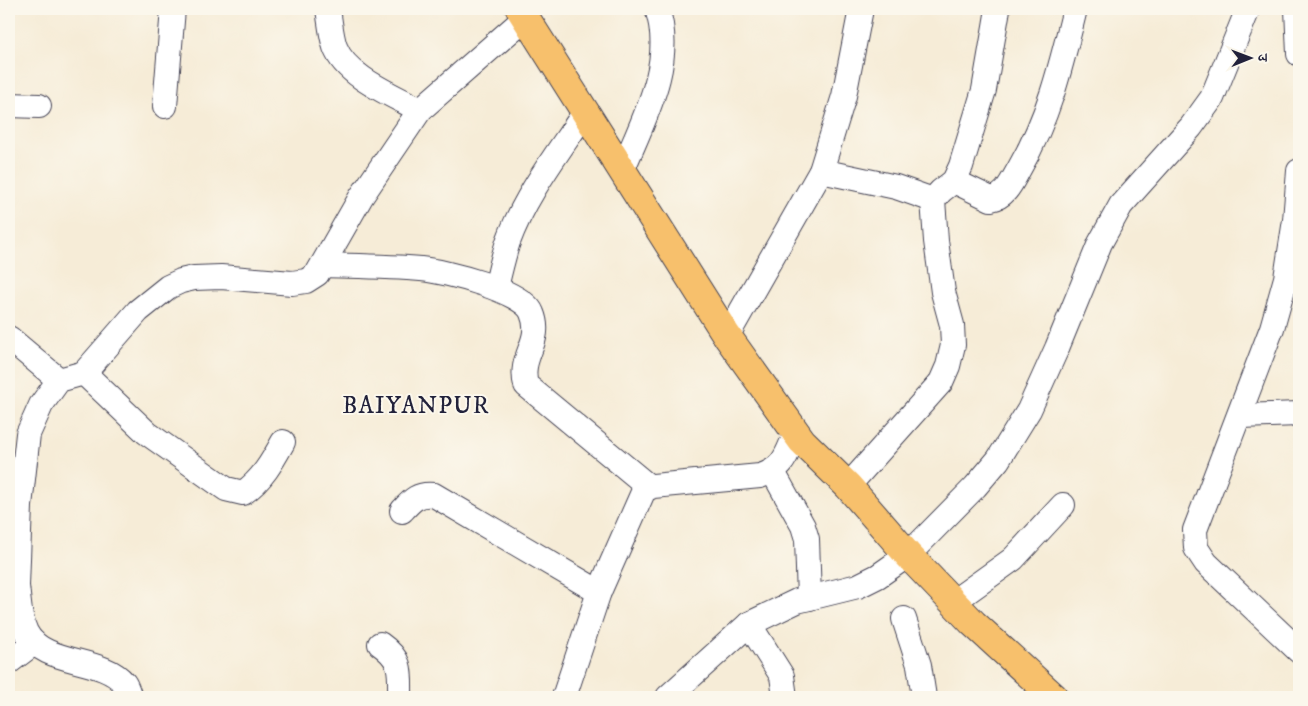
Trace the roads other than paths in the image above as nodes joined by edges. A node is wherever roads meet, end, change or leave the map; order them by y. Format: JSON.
{"nodes":[{"id":1,"x":173,"y":9,"type":"edge"},
{"id":2,"x":328,"y":9,"type":"edge"},
{"id":3,"x":657,"y":9,"type":"edge"},
{"id":4,"x":861,"y":9,"type":"edge"},
{"id":5,"x":998,"y":9,"type":"edge"},
{"id":6,"x":1075,"y":9,"type":"edge"},
{"id":7,"x":1248,"y":9,"type":"edge"},
{"id":8,"x":1297,"y":9,"type":"edge"},
{"id":9,"x":522,"y":14,"type":"edge"},
{"id":10,"x":1299,"y":54,"type":"edge"},
{"id":11,"x":9,"y":105,"type":"edge"},
{"id":12,"x":39,"y":106,"type":"dead end"},
{"id":13,"x":165,"y":106,"type":"dead end"},
{"id":14,"x":420,"y":110,"type":"junction"},
{"id":15,"x":585,"y":112,"type":"junction"},
{"id":16,"x":622,"y":171,"type":"junction"},
{"id":17,"x":821,"y":171,"type":"junction"},
{"id":18,"x":1299,"y":171,"type":"edge"},
{"id":19,"x":954,"y":182,"type":"junction"},
{"id":20,"x":933,"y":200,"type":"junction"},
{"id":21,"x":323,"y":265,"type":"junction"},
{"id":22,"x":496,"y":287,"type":"junction"},
{"id":23,"x":727,"y":336,"type":"junction"},
{"id":24,"x":9,"y":338,"type":"edge"},
{"id":25,"x":84,"y":373,"type":"junction"},
{"id":26,"x":59,"y":380,"type":"junction"},
{"id":27,"x":1299,"y":414,"type":"edge"},
{"id":28,"x":1240,"y":416,"type":"junction"},
{"id":29,"x":796,"y":433,"type":"junction"},
{"id":30,"x":283,"y":442,"type":"dead end"},
{"id":31,"x":773,"y":472,"type":"junction"},
{"id":32,"x":648,"y":486,"type":"junction"},
{"id":33,"x":848,"y":486,"type":"junction"},
{"id":34,"x":1063,"y":505,"type":"dead end"},
{"id":35,"x":402,"y":511,"type":"dead end"},
{"id":36,"x":908,"y":555,"type":"junction"},
{"id":37,"x":13,"y":587,"type":"edge"},
{"id":38,"x":599,"y":592,"type":"junction"},
{"id":39,"x":809,"y":598,"type":"junction"},
{"id":40,"x":953,"y":602,"type":"junction"},
{"id":41,"x":904,"y":619,"type":"dead end"},
{"id":42,"x":749,"y":624,"type":"junction"},
{"id":43,"x":34,"y":643,"type":"junction"},
{"id":44,"x":380,"y":644,"type":"dead end"},
{"id":45,"x":1299,"y":651,"type":"edge"},
{"id":46,"x":9,"y":662,"type":"edge"},
{"id":47,"x":130,"y":697,"type":"edge"},
{"id":48,"x":400,"y":697,"type":"edge"},
{"id":49,"x":564,"y":697,"type":"edge"},
{"id":50,"x":668,"y":697,"type":"edge"},
{"id":51,"x":785,"y":697,"type":"edge"},
{"id":52,"x":924,"y":697,"type":"edge"},
{"id":53,"x":1054,"y":697,"type":"edge"}],
"edges":[{"from":1,"to":13,"type":"street"},
{"from":2,"to":14,"type":"street"},
{"from":3,"to":16,"type":"street"},
{"from":4,"to":17,"type":"street"},
{"from":5,"to":19,"type":"street"},
{"from":6,"to":19,"type":"street"},
{"from":7,"to":36,"type":"street"},
{"from":8,"to":10,"type":"street"},
{"from":9,"to":14,"type":"street"},
{"from":9,"to":15,"type":"main road"},
{"from":11,"to":12,"type":"street"},
{"from":14,"to":21,"type":"street"},
{"from":15,"to":16,"type":"main road"},
{"from":15,"to":22,"type":"street"},
{"from":16,"to":23,"type":"main road"},
{"from":17,"to":20,"type":"street"},
{"from":17,"to":23,"type":"street"},
{"from":18,"to":28,"type":"street"},
{"from":19,"to":20,"type":"street"},
{"from":20,"to":33,"type":"street"},
{"from":21,"to":22,"type":"street"},
{"from":21,"to":25,"type":"street"},
{"from":22,"to":32,"type":"street"},
{"from":23,"to":29,"type":"main road"},
{"from":24,"to":26,"type":"street"},
{"from":25,"to":26,"type":"street"},
{"from":25,"to":30,"type":"street"},
{"from":26,"to":37,"type":"street"},
{"from":27,"to":28,"type":"street"},
{"from":28,"to":45,"type":"street"},
{"from":29,"to":31,"type":"street"},
{"from":29,"to":33,"type":"main road"},
{"from":31,"to":32,"type":"street"},
{"from":31,"to":39,"type":"street"},
{"from":32,"to":38,"type":"street"},
{"from":33,"to":36,"type":"main road"},
{"from":34,"to":40,"type":"street"},
{"from":35,"to":38,"type":"street"},
{"from":36,"to":39,"type":"street"},
{"from":36,"to":40,"type":"main road"},
{"from":37,"to":43,"type":"street"},
{"from":38,"to":49,"type":"street"},
{"from":39,"to":42,"type":"street"},
{"from":40,"to":53,"type":"main road"},
{"from":41,"to":52,"type":"street"},
{"from":42,"to":50,"type":"street"},
{"from":42,"to":51,"type":"street"},
{"from":43,"to":46,"type":"street"},
{"from":43,"to":47,"type":"street"},
{"from":44,"to":48,"type":"street"}]}
